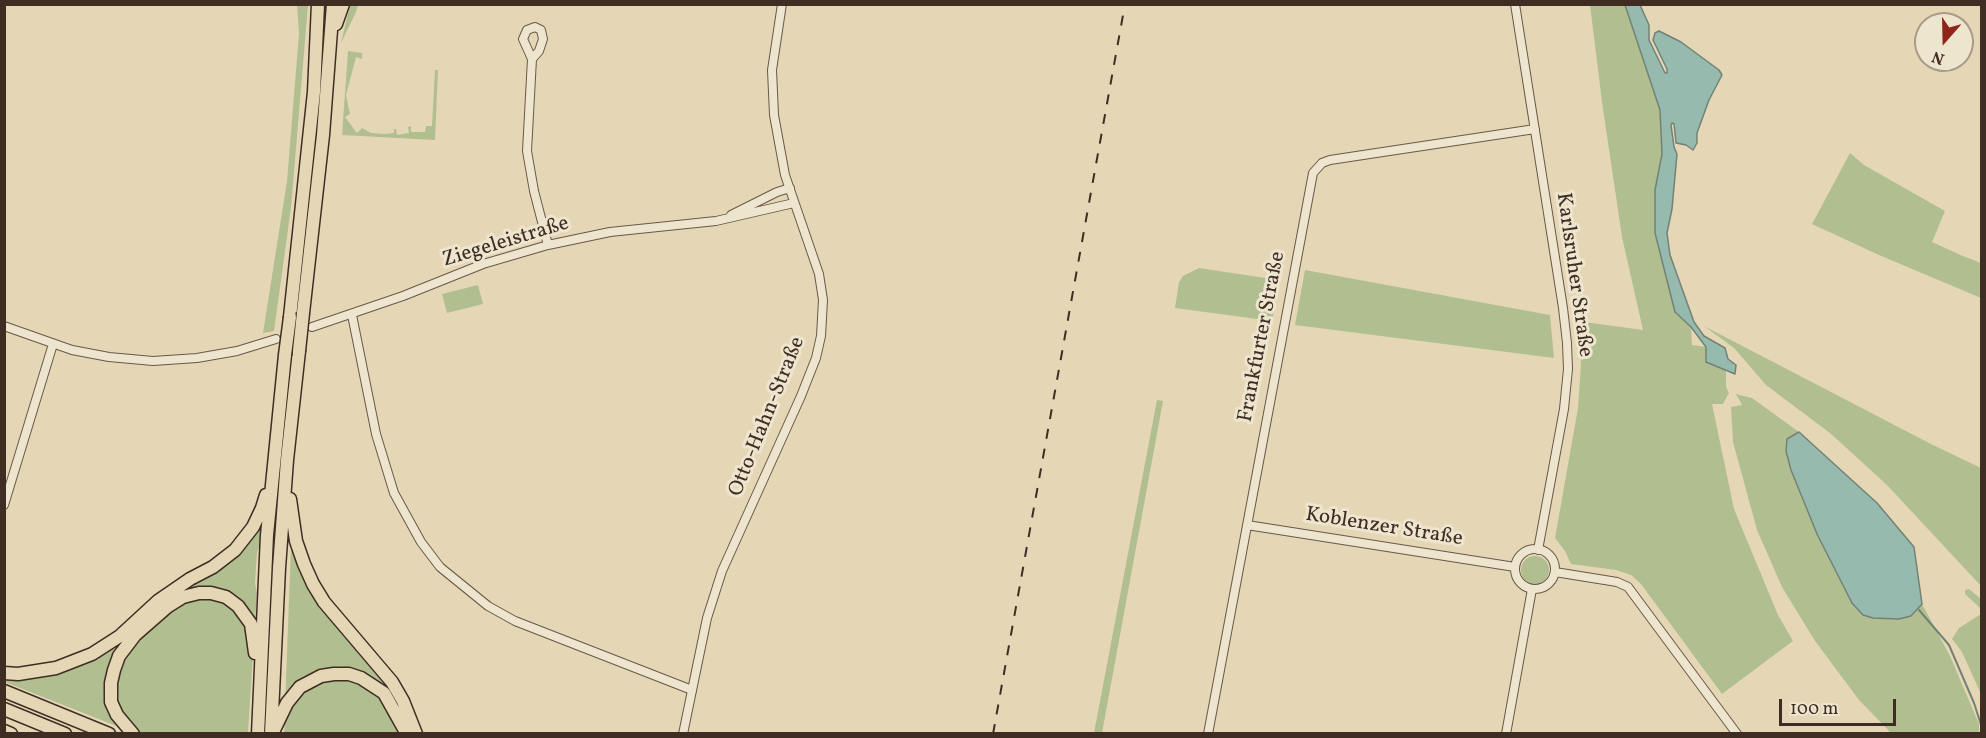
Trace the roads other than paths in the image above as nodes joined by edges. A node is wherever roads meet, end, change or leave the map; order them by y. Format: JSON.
{"nodes":[{"id":1,"x":333,"y":4,"type":"edge"},
{"id":2,"x":343,"y":4,"type":"edge"},
{"id":3,"x":782,"y":4,"type":"edge"},
{"id":4,"x":1515,"y":4,"type":"edge"},
{"id":5,"x":318,"y":8,"type":"edge"},
{"id":6,"x":330,"y":43,"type":"junction"},
{"id":7,"x":532,"y":59,"type":"dead end"},
{"id":8,"x":1534,"y":129,"type":"junction"},
{"id":9,"x":790,"y":188,"type":"junction"},
{"id":10,"x":794,"y":203,"type":"junction"},
{"id":11,"x":716,"y":221,"type":"junction"},
{"id":12,"x":548,"y":245,"type":"junction"},
{"id":13,"x":352,"y":315,"type":"junction"},
{"id":14,"x":4,"y":326,"type":"edge"},
{"id":15,"x":312,"y":327,"type":"dead end"},
{"id":16,"x":276,"y":339,"type":"dead end"},
{"id":17,"x":53,"y":344,"type":"junction"},
{"id":18,"x":273,"y":459,"type":"junction"},
{"id":19,"x":287,"y":460,"type":"junction"},
{"id":20,"x":4,"y":505,"type":"edge"},
{"id":21,"x":1247,"y":525,"type":"junction"},
{"id":22,"x":1538,"y":550,"type":"junction"},
{"id":23,"x":1515,"y":567,"type":"junction"},
{"id":24,"x":1555,"y":572,"type":"junction"},
{"id":25,"x":1532,"y":589,"type":"junction"},
{"id":26,"x":4,"y":673,"type":"edge"},
{"id":27,"x":692,"y":690,"type":"junction"},
{"id":28,"x":4,"y":691,"type":"edge"},
{"id":29,"x":259,"y":703,"type":"junction"},
{"id":30,"x":4,"y":709,"type":"edge"},
{"id":31,"x":4,"y":731,"type":"edge"},
{"id":32,"x":11,"y":734,"type":"edge"},
{"id":33,"x":65,"y":734,"type":"edge"},
{"id":34,"x":109,"y":734,"type":"edge"},
{"id":35,"x":133,"y":734,"type":"edge"},
{"id":36,"x":258,"y":734,"type":"edge"},
{"id":37,"x":272,"y":734,"type":"edge"},
{"id":38,"x":407,"y":734,"type":"edge"},
{"id":39,"x":416,"y":734,"type":"edge"},
{"id":40,"x":682,"y":734,"type":"edge"},
{"id":41,"x":1208,"y":734,"type":"edge"},
{"id":42,"x":1506,"y":734,"type":"edge"},
{"id":43,"x":1737,"y":734,"type":"edge"}],
"edges":[{"from":1,"to":6,"type":"highway"},
{"from":2,"to":6,"type":"highway"},
{"from":3,"to":9,"type":"street","name":"Otto-Hahn-Straße"},
{"from":4,"to":8,"type":"street","name":"Karlsruher Straße"},
{"from":5,"to":18,"type":"highway","bridge":true},
{"from":6,"to":19,"type":"highway","bridge":true},
{"from":7,"to":12,"type":"street"},
{"from":8,"to":21,"type":"street","name":"Frankfurter Straße"},
{"from":8,"to":22,"type":"street","name":"Karlsruher Straße"},
{"from":9,"to":10,"type":"street","name":"Otto-Hahn-Straße"},
{"from":9,"to":11,"type":"street","name":"Ziegeleistraße"},
{"from":10,"to":11,"type":"street","name":"Ziegeleistraße"},
{"from":10,"to":27,"type":"street","name":"Otto-Hahn-Straße"},
{"from":11,"to":12,"type":"street","name":"Ziegeleistraße"},
{"from":12,"to":13,"type":"street","name":"Ziegeleistraße"},
{"from":13,"to":15,"type":"street","name":"Ziegeleistraße"},
{"from":13,"to":27,"type":"street"},
{"from":14,"to":17,"type":"street"},
{"from":16,"to":17,"type":"street"},
{"from":17,"to":20,"type":"street"},
{"from":18,"to":26,"type":"highway"},
{"from":18,"to":29,"type":"highway"},
{"from":19,"to":37,"type":"highway"},
{"from":19,"to":39,"type":"highway"},
{"from":21,"to":23,"type":"street","name":"Koblenzer Straße"},
{"from":21,"to":41,"type":"street","name":"Frankfurter Straße"},
{"from":22,"to":23,"type":"street"},
{"from":22,"to":24,"type":"street"},
{"from":23,"to":25,"type":"street"},
{"from":24,"to":25,"type":"street"},
{"from":24,"to":43,"type":"street"},
{"from":25,"to":42,"type":"street"},
{"from":27,"to":40,"type":"street","name":"Otto-Hahn-Straße"},
{"from":28,"to":34,"type":"highway"},
{"from":29,"to":35,"type":"highway"},
{"from":29,"to":36,"type":"highway"},
{"from":30,"to":33,"type":"highway"},
{"from":31,"to":32,"type":"highway"},
{"from":37,"to":38,"type":"highway"}]}
